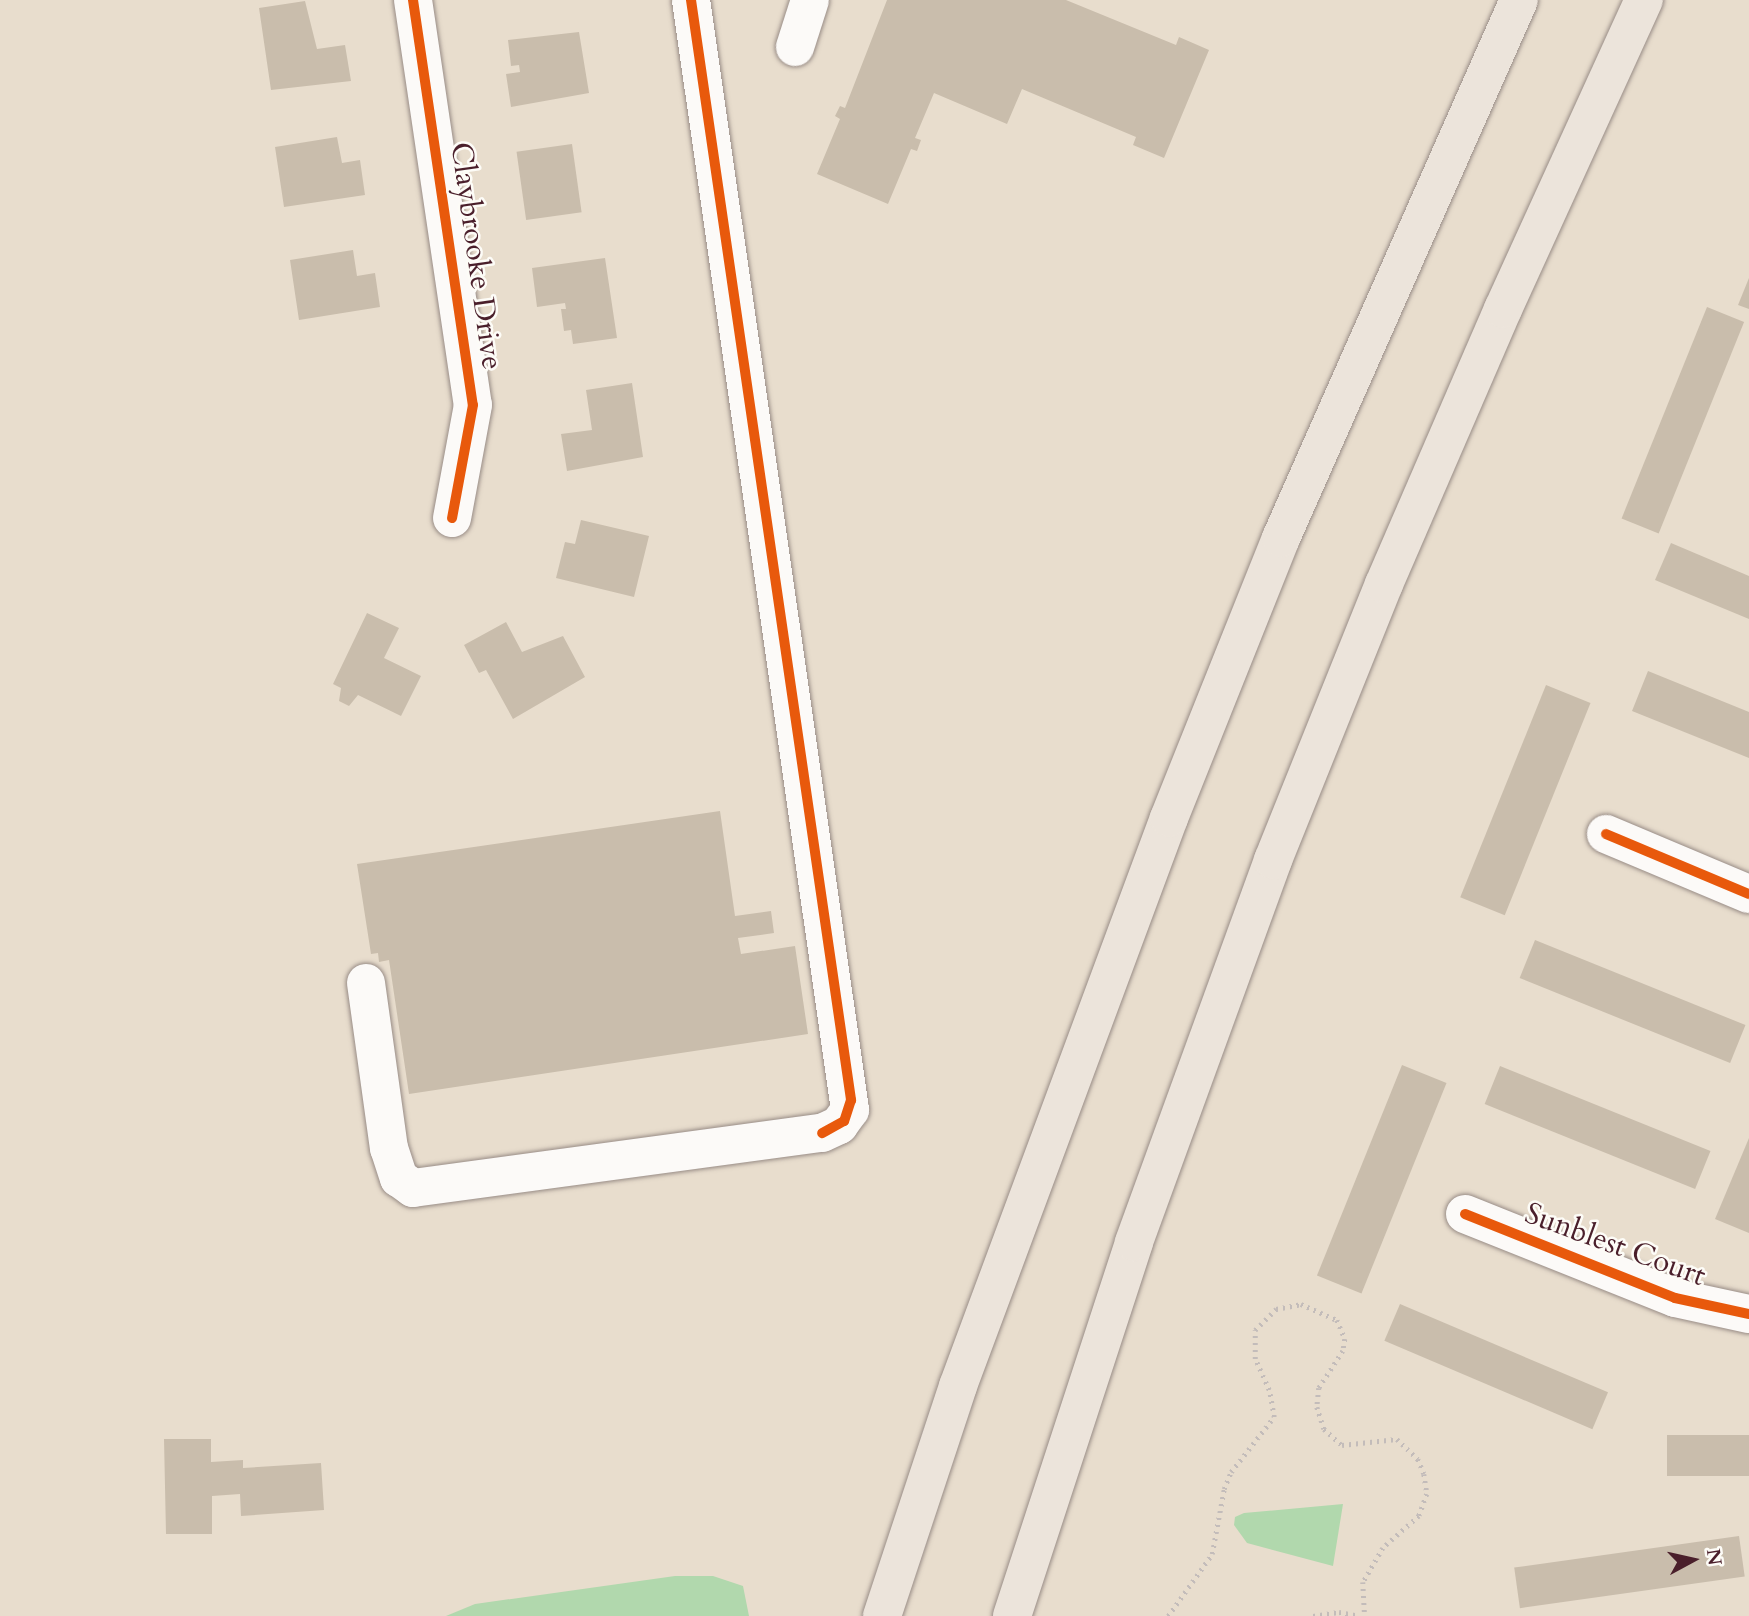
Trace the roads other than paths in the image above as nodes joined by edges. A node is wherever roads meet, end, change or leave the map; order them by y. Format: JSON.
{"nodes":[{"id":1,"x":413,"y":0,"type":"edge"},
{"id":2,"x":691,"y":0,"type":"edge"},
{"id":3,"x":810,"y":0,"type":"edge"},
{"id":4,"x":1519,"y":0,"type":"edge"},
{"id":5,"x":1644,"y":0,"type":"edge"},
{"id":6,"x":795,"y":47,"type":"dead end"},
{"id":7,"x":452,"y":518,"type":"dead end"},
{"id":8,"x":1606,"y":834,"type":"dead end"},
{"id":9,"x":1749,"y":894,"type":"edge"},
{"id":10,"x":366,"y":983,"type":"dead end"},
{"id":11,"x":1465,"y":1214,"type":"dead end"},
{"id":12,"x":1749,"y":1314,"type":"edge"},
{"id":13,"x":882,"y":1616,"type":"edge"},
{"id":14,"x":1012,"y":1616,"type":"edge"}],
"edges":[{"from":1,"to":7,"type":"street","name":"Claybrooke Drive"},
{"from":2,"to":10,"type":"street"},
{"from":3,"to":6,"type":"street"},
{"from":4,"to":13,"type":"highway"},
{"from":5,"to":14,"type":"highway"},
{"from":8,"to":9,"type":"street"},
{"from":11,"to":12,"type":"street","name":"Sunblest Court"}]}
